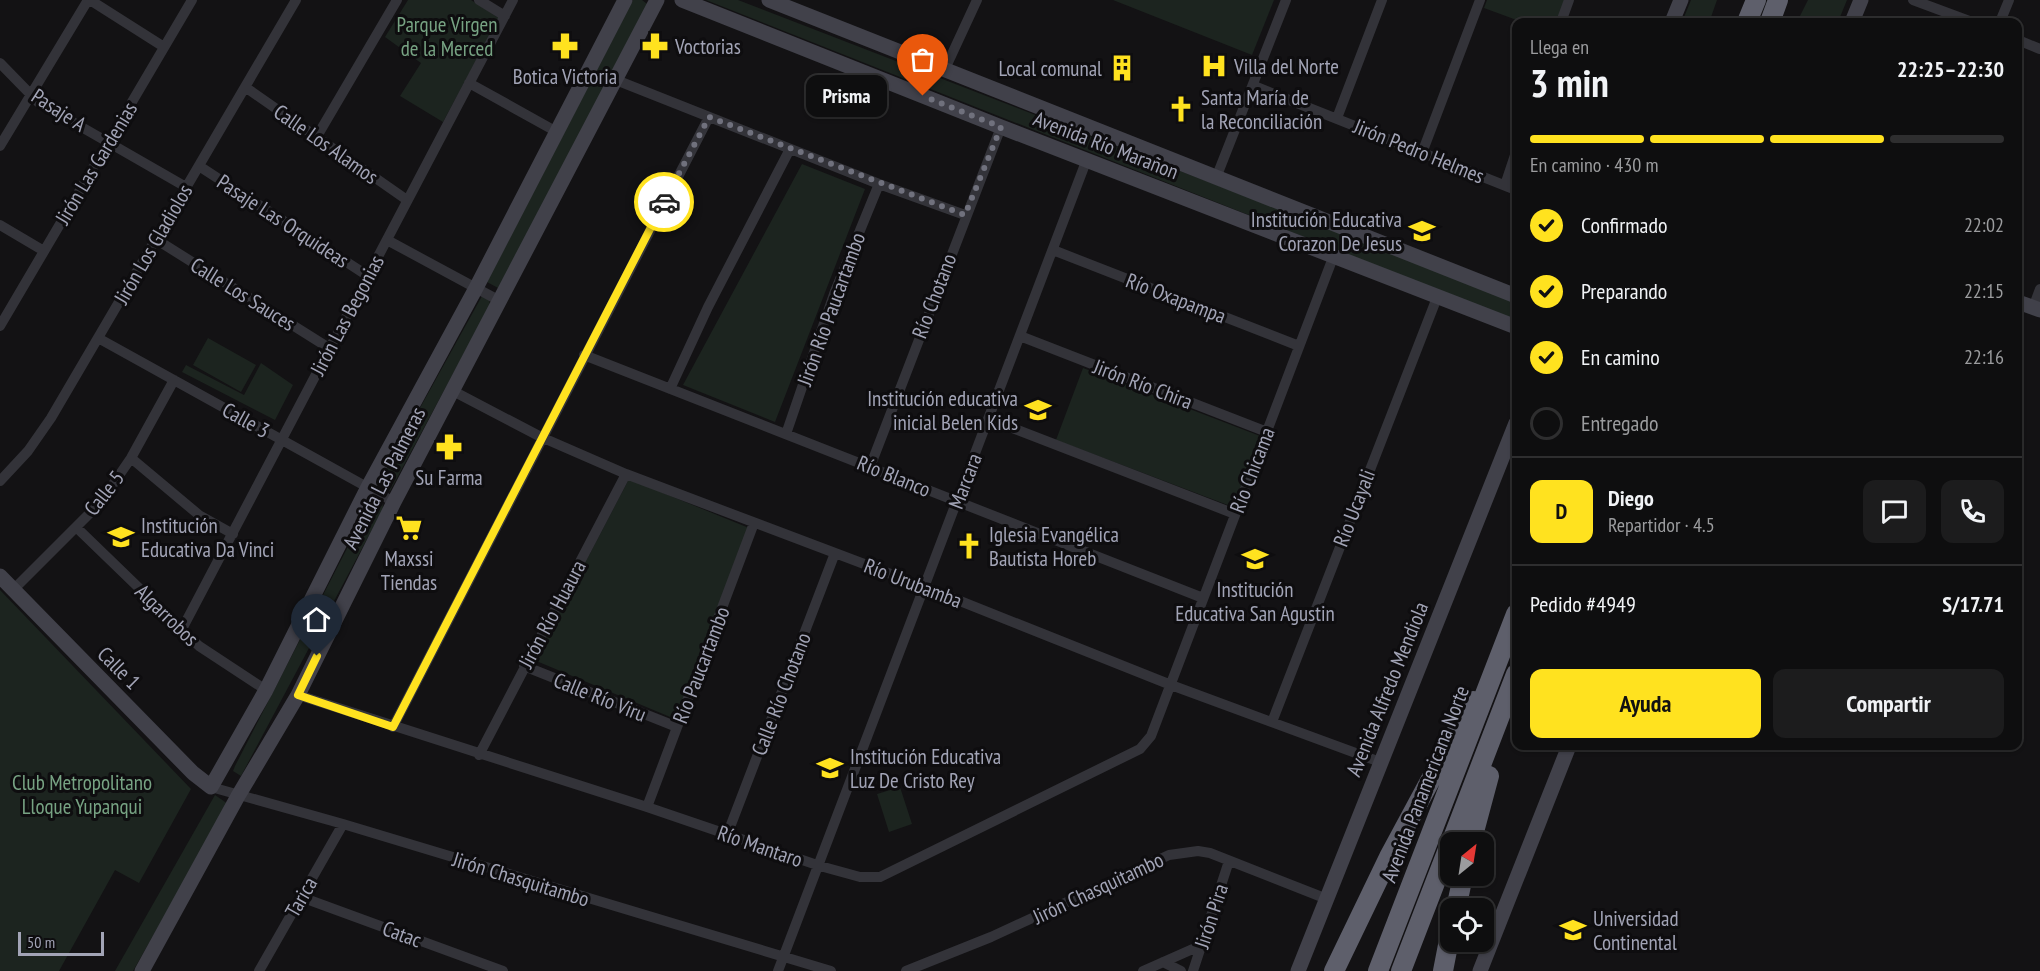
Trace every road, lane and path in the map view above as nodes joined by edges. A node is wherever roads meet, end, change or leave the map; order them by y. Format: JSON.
{"nodes":[{"id":1,"x":89,"y":0,"type":"edge"},
{"id":2,"x":192,"y":0,"type":"edge"},
{"id":3,"x":296,"y":0,"type":"edge"},
{"id":4,"x":397,"y":0,"type":"edge"},
{"id":5,"x":479,"y":0,"type":"edge"},
{"id":6,"x":513,"y":0,"type":"edge"},
{"id":7,"x":625,"y":0,"type":"edge"},
{"id":8,"x":657,"y":0,"type":"edge"},
{"id":9,"x":682,"y":0,"type":"edge"},
{"id":10,"x":769,"y":0,"type":"edge"},
{"id":11,"x":977,"y":0,"type":"edge"},
{"id":12,"x":1286,"y":0,"type":"edge"},
{"id":13,"x":1382,"y":0,"type":"edge"},
{"id":14,"x":1480,"y":0,"type":"edge"},
{"id":15,"x":1569,"y":0,"type":"edge"},
{"id":16,"x":1681,"y":0,"type":"edge"},
{"id":17,"x":1756,"y":0,"type":"edge"},
{"id":18,"x":1778,"y":0,"type":"edge"},
{"id":19,"x":1861,"y":0,"type":"edge"},
{"id":20,"x":1913,"y":0,"type":"edge"},
{"id":21,"x":2009,"y":0,"type":"edge"},
{"id":22,"x":505,"y":16,"type":"junction"},
{"id":23,"x":1562,"y":18,"type":"edge"},
{"id":24,"x":1674,"y":18,"type":"edge"},
{"id":25,"x":1749,"y":18,"type":"edge"},
{"id":26,"x":1771,"y":18,"type":"edge"},
{"id":27,"x":1854,"y":18,"type":"edge"},
{"id":28,"x":1961,"y":18,"type":"edge"},
{"id":29,"x":2002,"y":18,"type":"edge"},
{"id":30,"x":2022,"y":42,"type":"edge"},
{"id":31,"x":164,"y":46,"type":"junction"},
{"id":32,"x":2040,"y":49,"type":"edge"},
{"id":33,"x":0,"y":63,"type":"edge"},
{"id":34,"x":945,"y":69,"type":"junction"},
{"id":35,"x":616,"y":80,"type":"junction"},
{"id":36,"x":470,"y":83,"type":"junction"},
{"id":37,"x":1254,"y":86,"type":"junction"},
{"id":38,"x":245,"y":87,"type":"junction"},
{"id":39,"x":31,"y":95,"type":"junction"},
{"id":40,"x":709,"y":117,"type":"junction"},
{"id":41,"x":1337,"y":118,"type":"junction"},
{"id":42,"x":1001,"y":127,"type":"junction"},
{"id":43,"x":557,"y":132,"type":"junction"},
{"id":44,"x":316,"y":138,"type":"junction"},
{"id":45,"x":110,"y":142,"type":"junction"},
{"id":46,"x":0,"y":146,"type":"edge"},
{"id":47,"x":790,"y":149,"type":"junction"},
{"id":48,"x":1422,"y":153,"type":"junction"},
{"id":49,"x":1087,"y":159,"type":"junction"},
{"id":50,"x":1512,"y":164,"type":"edge"},
{"id":51,"x":199,"y":166,"type":"junction"},
{"id":52,"x":1216,"y":178,"type":"junction"},
{"id":53,"x":879,"y":184,"type":"junction"},
{"id":54,"x":1505,"y":185,"type":"junction"},
{"id":55,"x":186,"y":187,"type":"junction"},
{"id":56,"x":1512,"y":188,"type":"edge"},
{"id":57,"x":407,"y":200,"type":"junction"},
{"id":58,"x":965,"y":215,"type":"junction"},
{"id":59,"x":0,"y":225,"type":"edge"},
{"id":60,"x":157,"y":240,"type":"junction"},
{"id":61,"x":387,"y":240,"type":"junction"},
{"id":62,"x":1053,"y":250,"type":"junction"},
{"id":63,"x":44,"y":251,"type":"junction"},
{"id":64,"x":1334,"y":255,"type":"junction"},
{"id":65,"x":368,"y":276,"type":"junction"},
{"id":66,"x":476,"y":288,"type":"junction"},
{"id":67,"x":2040,"y":289,"type":"edge"},
{"id":68,"x":1512,"y":294,"type":"edge"},
{"id":69,"x":1438,"y":295,"type":"junction"},
{"id":70,"x":500,"y":301,"type":"junction"},
{"id":71,"x":2022,"y":304,"type":"edge"},
{"id":72,"x":2036,"y":309,"type":"edge"},
{"id":73,"x":1512,"y":325,"type":"edge"},
{"id":74,"x":0,"y":326,"type":"edge"},
{"id":75,"x":1020,"y":336,"type":"junction"},
{"id":76,"x":98,"y":338,"type":"junction"},
{"id":77,"x":1299,"y":346,"type":"junction"},
{"id":78,"x":329,"y":348,"type":"junction"},
{"id":79,"x":584,"y":355,"type":"junction"},
{"id":80,"x":174,"y":380,"type":"junction"},
{"id":81,"x":670,"y":389,"type":"junction"},
{"id":82,"x":453,"y":391,"type":"junction"},
{"id":83,"x":989,"y":420,"type":"junction"},
{"id":84,"x":1267,"y":432,"type":"junction"},
{"id":85,"x":1512,"y":433,"type":"edge"},
{"id":86,"x":786,"y":434,"type":"junction"},
{"id":87,"x":541,"y":437,"type":"junction"},
{"id":88,"x":282,"y":440,"type":"junction"},
{"id":89,"x":131,"y":458,"type":"junction"},
{"id":90,"x":870,"y":467,"type":"junction"},
{"id":91,"x":626,"y":474,"type":"junction"},
{"id":92,"x":0,"y":481,"type":"edge"},
{"id":93,"x":368,"y":487,"type":"junction"},
{"id":94,"x":394,"y":502,"type":"junction"},
{"id":95,"x":958,"y":502,"type":"junction"},
{"id":96,"x":1235,"y":514,"type":"junction"},
{"id":97,"x":754,"y":523,"type":"junction"},
{"id":98,"x":77,"y":528,"type":"junction"},
{"id":99,"x":233,"y":534,"type":"junction"},
{"id":100,"x":835,"y":553,"type":"junction"},
{"id":101,"x":0,"y":576,"type":"edge"},
{"id":102,"x":925,"y":587,"type":"junction"},
{"id":103,"x":13,"y":590,"type":"junction"},
{"id":104,"x":1203,"y":598,"type":"junction"},
{"id":105,"x":1512,"y":625,"type":"edge"},
{"id":106,"x":181,"y":631,"type":"junction"},
{"id":107,"x":1497,"y":664,"type":"junction"},
{"id":108,"x":524,"y":666,"type":"junction"},
{"id":109,"x":1512,"y":684,"type":"edge"},
{"id":110,"x":1171,"y":685,"type":"junction"},
{"id":111,"x":266,"y":690,"type":"junction"},
{"id":112,"x":1512,"y":694,"type":"edge"},
{"id":113,"x":298,"y":695,"type":"junction"},
{"id":114,"x":1272,"y":722,"type":"junction"},
{"id":115,"x":393,"y":727,"type":"junction"},
{"id":116,"x":677,"y":727,"type":"junction"},
{"id":117,"x":1567,"y":750,"type":"edge"},
{"id":118,"x":479,"y":755,"type":"junction"},
{"id":119,"x":1380,"y":762,"type":"junction"},
{"id":120,"x":211,"y":787,"type":"junction"},
{"id":121,"x":238,"y":796,"type":"junction"},
{"id":122,"x":647,"y":807,"type":"junction"},
{"id":123,"x":343,"y":824,"type":"junction"},
{"id":124,"x":1455,"y":832,"type":"edge"},
{"id":125,"x":1474,"y":832,"type":"edge"},
{"id":126,"x":727,"y":835,"type":"junction"},
{"id":127,"x":1228,"y":861,"type":"junction"},
{"id":128,"x":820,"y":866,"type":"junction"},
{"id":129,"x":1440,"y":871,"type":"edge"},
{"id":130,"x":302,"y":897,"type":"junction"},
{"id":131,"x":1327,"y":899,"type":"junction"},
{"id":132,"x":1204,"y":944,"type":"junction"},
{"id":133,"x":1447,"y":952,"type":"edge"},
{"id":134,"x":782,"y":958,"type":"junction"},
{"id":135,"x":1163,"y":962,"type":"junction"},
{"id":136,"x":142,"y":971,"type":"edge"},
{"id":137,"x":259,"y":971,"type":"edge"},
{"id":138,"x":503,"y":971,"type":"edge"},
{"id":139,"x":778,"y":971,"type":"edge"},
{"id":140,"x":831,"y":971,"type":"edge"},
{"id":141,"x":906,"y":971,"type":"edge"},
{"id":142,"x":1143,"y":971,"type":"edge"},
{"id":143,"x":1181,"y":971,"type":"edge"},
{"id":144,"x":1193,"y":971,"type":"edge"},
{"id":145,"x":1298,"y":971,"type":"edge"},
{"id":146,"x":1334,"y":971,"type":"edge"},
{"id":147,"x":1378,"y":971,"type":"edge"},
{"id":148,"x":1401,"y":971,"type":"edge"},
{"id":149,"x":1443,"y":971,"type":"edge"},
{"id":150,"x":1480,"y":971,"type":"edge"}],
"edges":[{"from":1,"to":31,"type":"street"},
{"from":1,"to":39,"type":"street"},
{"from":2,"to":31,"type":"street","name":"Jirón Las Gardenias"},
{"from":3,"to":38,"type":"street","name":"Jirón Los Gladiolos"},
{"from":4,"to":44,"type":"street"},
{"from":5,"to":22,"type":"street"},
{"from":6,"to":22,"type":"street","name":"Jirón Las Begonias"},
{"from":7,"to":43,"type":"main road","name":"Avenida Las Palmeras"},
{"from":8,"to":35,"type":"main road","name":"Avenida Las Palmeras"},
{"from":9,"to":42,"type":"main road","name":"Avenida Río Marañon"},
{"from":10,"to":34,"type":"main road","name":"Avenida Río Marañon"},
{"from":11,"to":34,"type":"street"},
{"from":12,"to":37,"type":"street"},
{"from":13,"to":41,"type":"street"},
{"from":14,"to":48,"type":"street"},
{"from":15,"to":23,"type":"street"},
{"from":16,"to":24,"type":"main road"},
{"from":17,"to":25,"type":"highway"},
{"from":18,"to":26,"type":"highway"},
{"from":19,"to":27,"type":"main road"},
{"from":20,"to":28,"type":"street"},
{"from":21,"to":29,"type":"street"},
{"from":22,"to":36,"type":"street","name":"Jirón Las Begonias"},
{"from":30,"to":32,"type":"street"},
{"from":31,"to":45,"type":"street","name":"Jirón Las Gardenias"},
{"from":33,"to":39,"type":"street","name":"Pasaje A"},
{"from":34,"to":52,"type":"main road","name":"Avenida Río Marañon"},
{"from":35,"to":40,"type":"street"},
{"from":35,"to":70,"type":"main road","name":"Avenida Las Palmeras"},
{"from":36,"to":43,"type":"street"},
{"from":36,"to":57,"type":"street","name":"Jirón Las Begonias"},
{"from":37,"to":41,"type":"street","name":"Jirón Pedro Helmes"},
{"from":37,"to":52,"type":"street"},
{"from":38,"to":44,"type":"street","name":"Calle Los Alamos"},
{"from":38,"to":51,"type":"street","name":"Jirón Los Gladiolos"},
{"from":39,"to":45,"type":"street","name":"Pasaje A"},
{"from":39,"to":46,"type":"street"},
{"from":40,"to":47,"type":"street"},
{"from":40,"to":79,"type":"street"},
{"from":41,"to":48,"type":"street","name":"Jirón Pedro Helmes"},
{"from":42,"to":49,"type":"main road","name":"Avenida Río Marañon"},
{"from":42,"to":58,"type":"street","name":"Río Chotano"},
{"from":43,"to":66,"type":"main road","name":"Avenida Las Palmeras"},
{"from":44,"to":57,"type":"street","name":"Calle Los Alamos"},
{"from":45,"to":55,"type":"street","name":"Pasaje A"},
{"from":45,"to":63,"type":"street","name":"Jirón Las Gardenias"},
{"from":47,"to":53,"type":"street"},
{"from":47,"to":81,"type":"street"},
{"from":48,"to":54,"type":"street","name":"Jirón Pedro Helmes"},
{"from":49,"to":62,"type":"street","name":"Marcara"},
{"from":49,"to":64,"type":"main road","name":"Avenida Río Marañon"},
{"from":50,"to":54,"type":"street"},
{"from":51,"to":55,"type":"street","name":"Jirón Los Gladiolos"},
{"from":51,"to":65,"type":"street","name":"Pasaje Las Orquideas"},
{"from":52,"to":68,"type":"main road","name":"Avenida Río Marañon"},
{"from":53,"to":58,"type":"street"},
{"from":53,"to":86,"type":"street","name":"Jirón Río Paucartambo"},
{"from":54,"to":56,"type":"street","name":"Jirón Pedro Helmes"},
{"from":55,"to":60,"type":"street","name":"Jirón Los Gladiolos"},
{"from":57,"to":61,"type":"street","name":"Jirón Las Begonias"},
{"from":58,"to":90,"type":"street","name":"Río Chotano"},
{"from":59,"to":63,"type":"street"},
{"from":60,"to":76,"type":"street","name":"Jirón Los Gladiolos"},
{"from":60,"to":78,"type":"street","name":"Calle Los Sauces"},
{"from":61,"to":65,"type":"street","name":"Jirón Las Begonias"},
{"from":61,"to":66,"type":"street"},
{"from":62,"to":75,"type":"street","name":"Marcara"},
{"from":62,"to":77,"type":"street","name":"Río Oxapampa"},
{"from":63,"to":74,"type":"street","name":"Jirón Las Gardenias"},
{"from":64,"to":69,"type":"main road","name":"Avenida Río Marañon"},
{"from":64,"to":77,"type":"street","name":"Río Chicama"},
{"from":65,"to":78,"type":"street","name":"Jirón Las Begonias"},
{"from":66,"to":70,"type":"street"},
{"from":66,"to":93,"type":"main road","name":"Avenida Las Palmeras"},
{"from":67,"to":72,"type":"street"},
{"from":69,"to":73,"type":"main road","name":"Avenida Río Marañon"},
{"from":69,"to":114,"type":"street","name":"Río Ucayali"},
{"from":70,"to":82,"type":"main road","name":"Avenida Las Palmeras"},
{"from":71,"to":72,"type":"main road"},
{"from":75,"to":83,"type":"street","name":"Marcara"},
{"from":75,"to":84,"type":"street","name":"Jirón Río Chira"},
{"from":76,"to":80,"type":"street","name":"Calle 3"},
{"from":76,"to":92,"type":"street","name":"Jirón Los Gladiolos"},
{"from":77,"to":84,"type":"street","name":"Río Chicama"},
{"from":78,"to":88,"type":"street","name":"Jirón Las Begonias"},
{"from":79,"to":81,"type":"street","name":"Río Blanco"},
{"from":79,"to":87,"type":"street"},
{"from":80,"to":88,"type":"street","name":"Calle 3"},
{"from":80,"to":89,"type":"street","name":"Calle 5"},
{"from":81,"to":86,"type":"street","name":"Río Blanco"},
{"from":82,"to":87,"type":"street","name":"Río Urubamba"},
{"from":82,"to":94,"type":"main road","name":"Avenida Las Palmeras"},
{"from":83,"to":95,"type":"street","name":"Marcara"},
{"from":83,"to":96,"type":"street"},
{"from":84,"to":96,"type":"street","name":"Río Chicama"},
{"from":85,"to":119,"type":"main road","name":"Avenida Alfredo Mendiola"},
{"from":86,"to":90,"type":"street","name":"Río Blanco"},
{"from":87,"to":91,"type":"street","name":"Río Urubamba"},
{"from":87,"to":115,"type":"street"},
{"from":88,"to":93,"type":"street","name":"Calle 3"},
{"from":88,"to":99,"type":"street","name":"Jirón Las Begonias"},
{"from":89,"to":98,"type":"street","name":"Calle 5"},
{"from":89,"to":99,"type":"street"},
{"from":90,"to":95,"type":"street","name":"Río Blanco"},
{"from":91,"to":97,"type":"street","name":"Río Urubamba"},
{"from":91,"to":108,"type":"street","name":"Jirón Río Huaura"},
{"from":93,"to":94,"type":"street","name":"Calle 3"},
{"from":93,"to":111,"type":"main road","name":"Avenida Las Palmeras"},
{"from":94,"to":113,"type":"main road","name":"Avenida Las Palmeras"},
{"from":95,"to":102,"type":"street","name":"Marcara"},
{"from":95,"to":104,"type":"street","name":"Río Blanco"},
{"from":96,"to":104,"type":"street","name":"Río Chicama"},
{"from":97,"to":100,"type":"street","name":"Río Urubamba"},
{"from":97,"to":116,"type":"street","name":"Río Paucartambo"},
{"from":98,"to":103,"type":"street","name":"Calle 5"},
{"from":98,"to":106,"type":"street","name":"Algarrobos"},
{"from":99,"to":106,"type":"street","name":"Jirón Las Begonias"},
{"from":100,"to":102,"type":"street","name":"Río Urubamba"},
{"from":100,"to":126,"type":"street","name":"Calle Río Chotano"},
{"from":101,"to":103,"type":"main road","name":"Calle 1"},
{"from":102,"to":110,"type":"street","name":"Río Urubamba"},
{"from":102,"to":128,"type":"street","name":"Marcara"},
{"from":103,"to":120,"type":"main road","name":"Calle 1"},
{"from":104,"to":110,"type":"street","name":"Río Chicama"},
{"from":105,"to":107,"type":"highway","name":"Avenida Panamericana Norte"},
{"from":106,"to":111,"type":"street","name":"Algarrobos"},
{"from":107,"to":146,"type":"highway"},
{"from":107,"to":147,"type":"highway","name":"Avenida Panamericana Norte"},
{"from":108,"to":116,"type":"street","name":"Calle Río Viru"},
{"from":108,"to":118,"type":"street","name":"Jirón Río Huaura"},
{"from":109,"to":124,"type":"highway"},
{"from":110,"to":114,"type":"street","name":"Río Urubamba"},
{"from":110,"to":128,"type":"street","name":"Río Mantaro"},
{"from":111,"to":120,"type":"main road","name":"Avenida Las Palmeras"},
{"from":112,"to":125,"type":"highway"},
{"from":113,"to":115,"type":"street","name":"Río Mantaro"},
{"from":113,"to":121,"type":"main road","name":"Avenida Las Palmeras"},
{"from":114,"to":119,"type":"street","name":"Río Urubamba"},
{"from":115,"to":118,"type":"street","name":"Río Mantaro"},
{"from":116,"to":122,"type":"street","name":"Río Paucartambo"},
{"from":117,"to":150,"type":"main road"},
{"from":118,"to":122,"type":"street","name":"Río Mantaro"},
{"from":119,"to":131,"type":"main road","name":"Avenida Alfredo Mendiola"},
{"from":120,"to":121,"type":"street","name":"Jirón Chasquitambo"},
{"from":121,"to":123,"type":"street","name":"Jirón Chasquitambo"},
{"from":121,"to":136,"type":"main road","name":"Avenida Las Palmeras"},
{"from":122,"to":126,"type":"street","name":"Río Mantaro"},
{"from":123,"to":130,"type":"street","name":"Tarica"},
{"from":123,"to":134,"type":"street","name":"Jirón Chasquitambo"},
{"from":126,"to":128,"type":"street","name":"Río Mantaro"},
{"from":127,"to":131,"type":"street","name":"Jirón Chasquitambo"},
{"from":127,"to":132,"type":"street","name":"Jirón Pira"},
{"from":127,"to":141,"type":"street","name":"Jirón Chasquitambo"},
{"from":128,"to":134,"type":"street","name":"Marcara"},
{"from":129,"to":148,"type":"highway"},
{"from":130,"to":137,"type":"street","name":"Tarica"},
{"from":130,"to":138,"type":"street","name":"Catac"},
{"from":131,"to":145,"type":"main road","name":"Avenida Alfredo Mendiola"},
{"from":132,"to":135,"type":"street"},
{"from":132,"to":144,"type":"street","name":"Jirón Pira"},
{"from":133,"to":149,"type":"highway"},
{"from":134,"to":139,"type":"street","name":"Marcara"},
{"from":134,"to":140,"type":"street","name":"Jirón Chasquitambo"},
{"from":135,"to":142,"type":"street"},
{"from":135,"to":143,"type":"street"}]}
